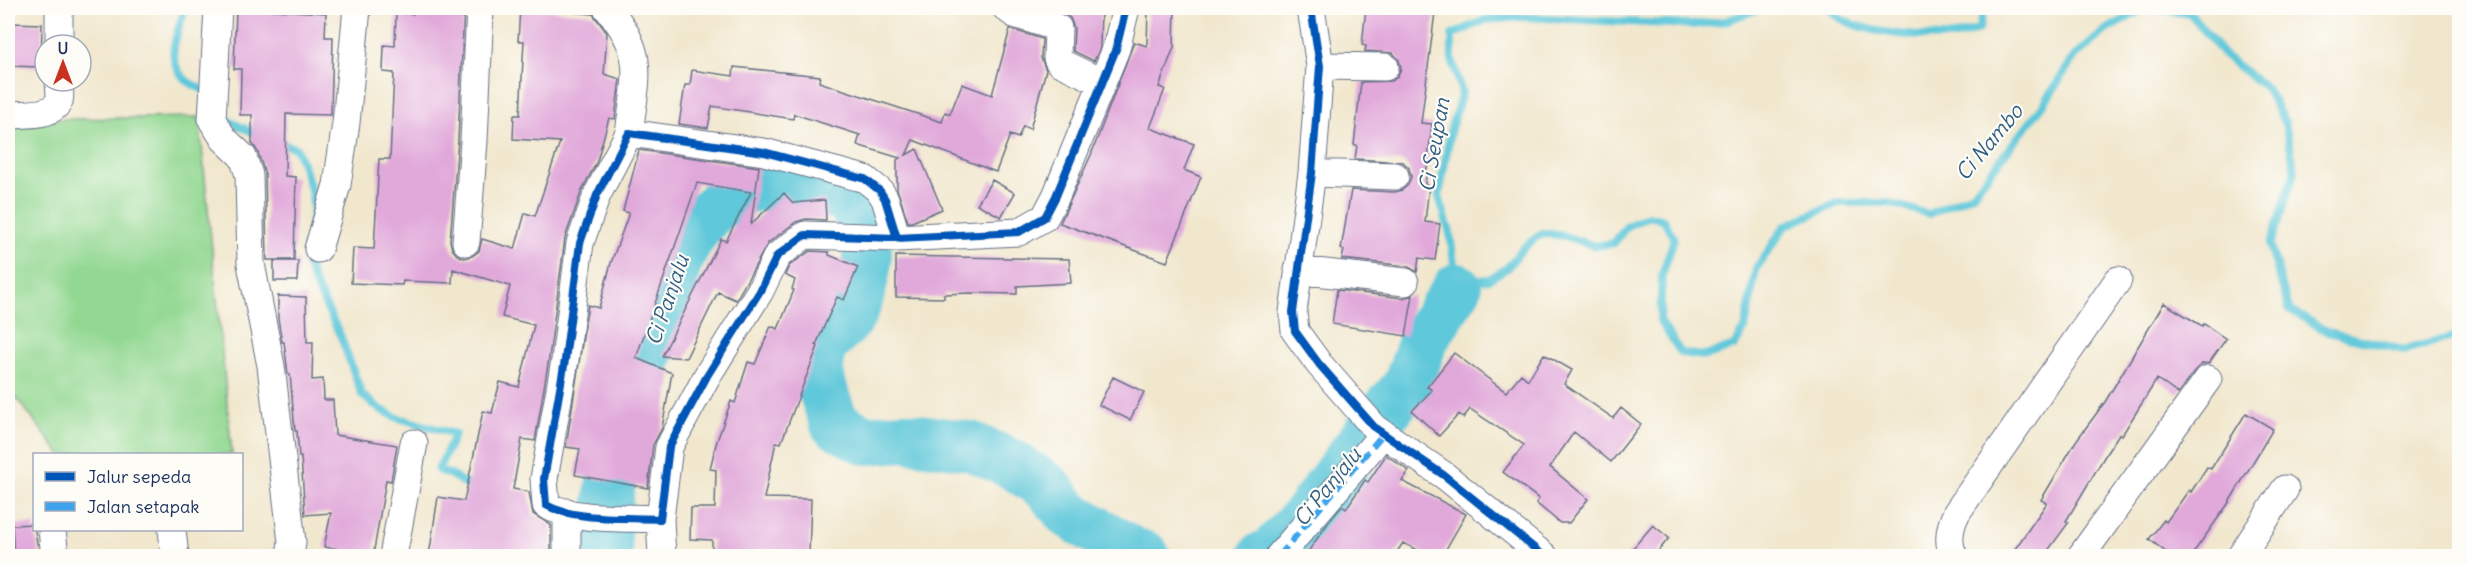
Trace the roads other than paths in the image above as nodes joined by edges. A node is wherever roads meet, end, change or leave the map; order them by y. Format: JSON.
{"nodes":[{"id":1,"x":59,"y":8,"type":"edge"},
{"id":2,"x":218,"y":8,"type":"edge"},
{"id":3,"x":357,"y":8,"type":"edge"},
{"id":4,"x":480,"y":8,"type":"edge"},
{"id":5,"x":607,"y":8,"type":"edge"},
{"id":6,"x":1006,"y":8,"type":"edge"},
{"id":7,"x":1126,"y":8,"type":"edge"},
{"id":8,"x":1308,"y":8,"type":"edge"},
{"id":9,"x":59,"y":33,"type":"edge"},
{"id":10,"x":1320,"y":66,"type":"junction"},
{"id":11,"x":1385,"y":67,"type":"dead end"},
{"id":12,"x":1101,"y":82,"type":"junction"},
{"id":13,"x":59,"y":93,"type":"edge"},
{"id":14,"x":8,"y":115,"type":"edge"},
{"id":15,"x":628,"y":133,"type":"junction"},
{"id":16,"x":1312,"y":173,"type":"junction"},
{"id":17,"x":1395,"y":176,"type":"dead end"},
{"id":18,"x":894,"y":238,"type":"junction"},
{"id":19,"x":466,"y":242,"type":"dead end"},
{"id":20,"x":318,"y":249,"type":"dead end"},
{"id":21,"x":1298,"y":270,"type":"junction"},
{"id":22,"x":2118,"y":280,"type":"dead end"},
{"id":23,"x":1406,"y":282,"type":"dead end"},
{"id":24,"x":2208,"y":379,"type":"dead end"},
{"id":25,"x":1379,"y":431,"type":"junction"},
{"id":26,"x":414,"y":443,"type":"dead end"},
{"id":27,"x":2285,"y":489,"type":"dead end"},
{"id":28,"x":574,"y":513,"type":"junction"},
{"id":29,"x":660,"y":519,"type":"junction"},
{"id":30,"x":52,"y":531,"type":"edge"},
{"id":31,"x":172,"y":531,"type":"edge"},
{"id":32,"x":55,"y":556,"type":"edge"},
{"id":33,"x":175,"y":556,"type":"edge"},
{"id":34,"x":290,"y":556,"type":"edge"},
{"id":35,"x":393,"y":556,"type":"edge"},
{"id":36,"x":567,"y":556,"type":"edge"},
{"id":37,"x":662,"y":556,"type":"edge"},
{"id":38,"x":1279,"y":556,"type":"edge"},
{"id":39,"x":1544,"y":556,"type":"edge"},
{"id":40,"x":1954,"y":556,"type":"edge"},
{"id":41,"x":2081,"y":556,"type":"edge"},
{"id":42,"x":2241,"y":556,"type":"edge"}],
"edges":[{"from":1,"to":9,"type":"street"},
{"from":2,"to":34,"type":"street"},
{"from":3,"to":20,"type":"street"},
{"from":4,"to":19,"type":"street"},
{"from":5,"to":15,"type":"street"},
{"from":6,"to":12,"type":"street"},
{"from":7,"to":12,"type":"street"},
{"from":8,"to":10,"type":"street"},
{"from":10,"to":11,"type":"street"},
{"from":10,"to":16,"type":"street"},
{"from":12,"to":18,"type":"street"},
{"from":13,"to":14,"type":"street"},
{"from":15,"to":18,"type":"street"},
{"from":15,"to":28,"type":"street"},
{"from":16,"to":17,"type":"street"},
{"from":16,"to":21,"type":"street"},
{"from":18,"to":29,"type":"street"},
{"from":21,"to":23,"type":"street"},
{"from":21,"to":25,"type":"street"},
{"from":22,"to":40,"type":"street"},
{"from":24,"to":41,"type":"street"},
{"from":25,"to":38,"type":"street"},
{"from":25,"to":39,"type":"street"},
{"from":26,"to":35,"type":"street"},
{"from":27,"to":42,"type":"street"},
{"from":28,"to":29,"type":"street"},
{"from":28,"to":36,"type":"street"},
{"from":29,"to":37,"type":"street"},
{"from":30,"to":32,"type":"street"},
{"from":31,"to":33,"type":"street"}]}
